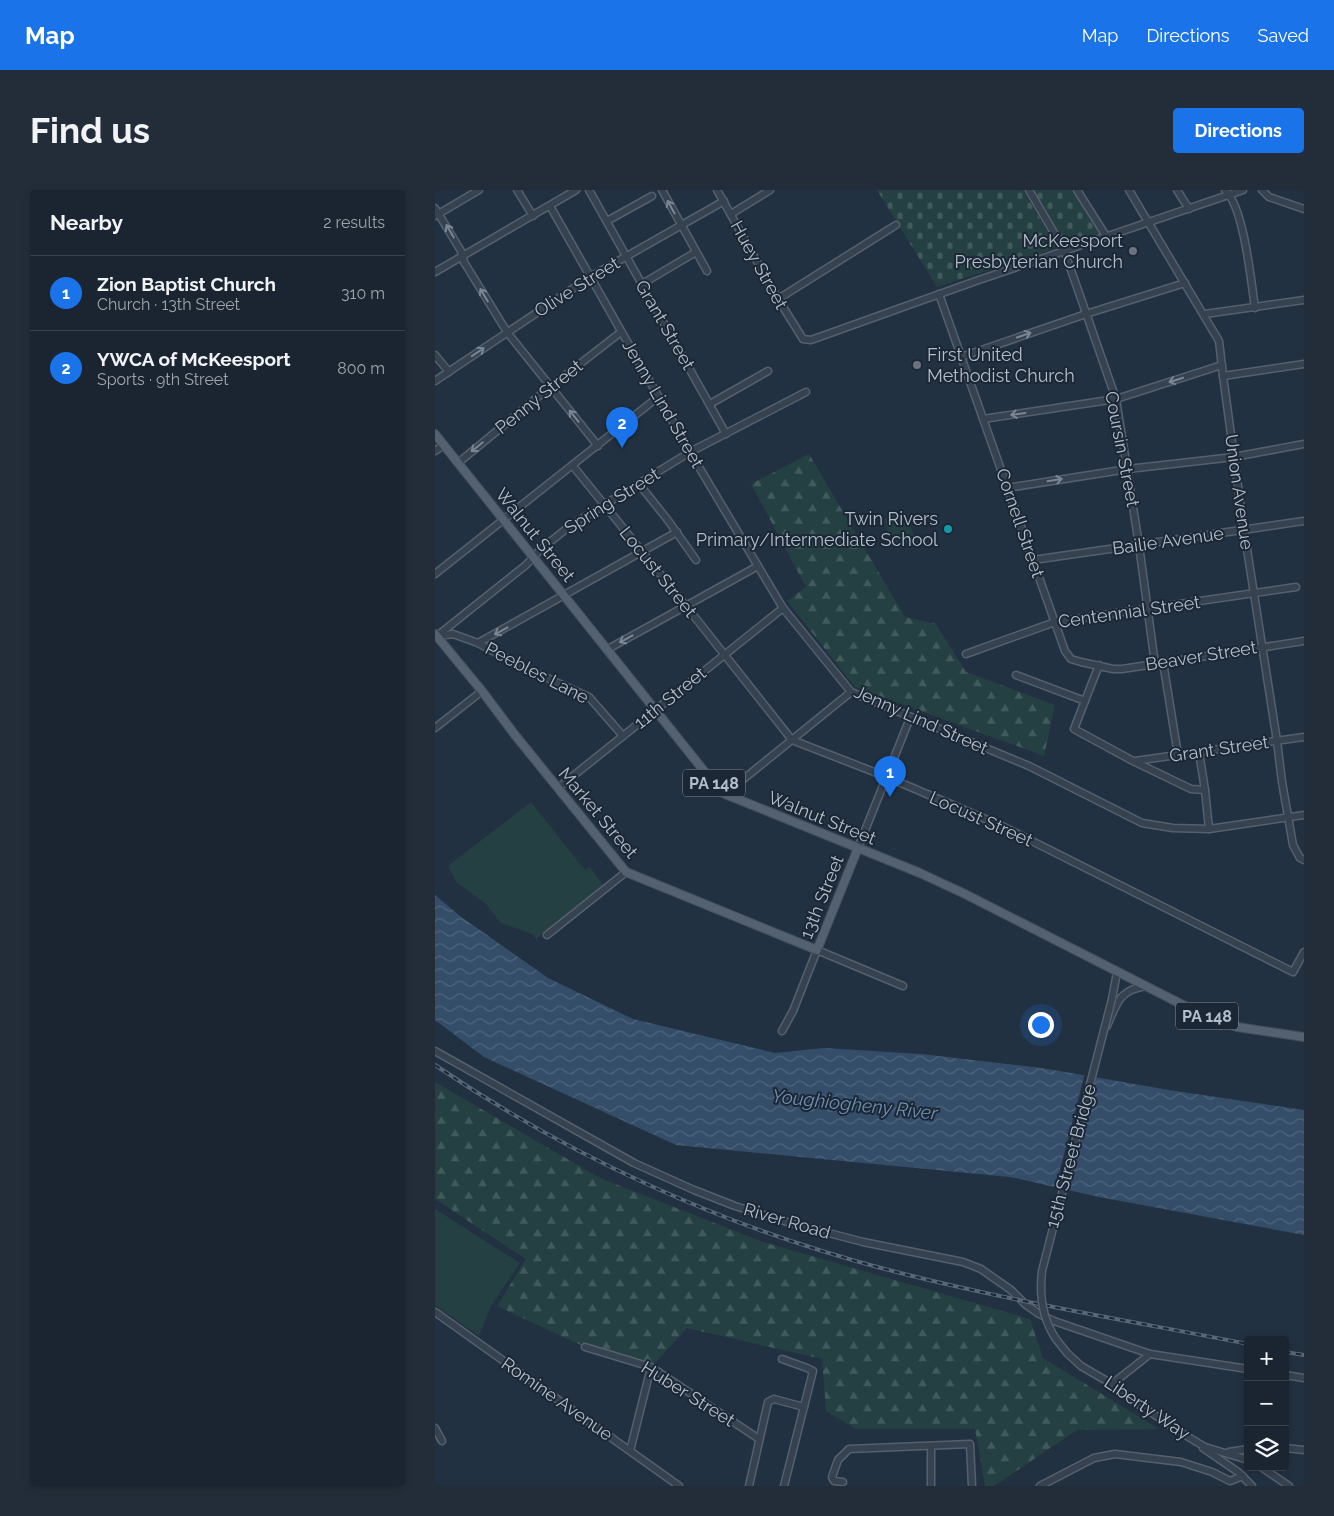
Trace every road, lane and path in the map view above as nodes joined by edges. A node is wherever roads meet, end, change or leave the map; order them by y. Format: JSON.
{"nodes":[{"id":1,"x":479,"y":190,"type":"edge"},
{"id":2,"x":517,"y":190,"type":"edge"},
{"id":3,"x":576,"y":190,"type":"edge"},
{"id":4,"x":589,"y":190,"type":"edge"},
{"id":5,"x":662,"y":190,"type":"edge"},
{"id":6,"x":717,"y":190,"type":"edge"},
{"id":7,"x":770,"y":190,"type":"edge"},
{"id":8,"x":1029,"y":190,"type":"edge"},
{"id":9,"x":1077,"y":190,"type":"edge"},
{"id":10,"x":1129,"y":190,"type":"edge"},
{"id":11,"x":1177,"y":190,"type":"edge"},
{"id":12,"x":1243,"y":190,"type":"edge"},
{"id":13,"x":1262,"y":190,"type":"edge"},
{"id":14,"x":1228,"y":192,"type":"edge"},
{"id":15,"x":652,"y":196,"type":"dead end"},
{"id":16,"x":723,"y":201,"type":"junction"},
{"id":17,"x":550,"y":206,"type":"junction"},
{"id":18,"x":1189,"y":209,"type":"junction"},
{"id":19,"x":1304,"y":209,"type":"edge"},
{"id":20,"x":437,"y":212,"type":"edge"},
{"id":21,"x":731,"y":214,"type":"junction"},
{"id":22,"x":533,"y":216,"type":"junction"},
{"id":23,"x":607,"y":221,"type":"junction"},
{"id":24,"x":1149,"y":222,"type":"junction"},
{"id":25,"x":681,"y":225,"type":"junction"},
{"id":26,"x":896,"y":225,"type":"dead end"},
{"id":27,"x":1106,"y":236,"type":"junction"},
{"id":28,"x":1065,"y":250,"type":"junction"},
{"id":29,"x":697,"y":252,"type":"junction"},
{"id":30,"x":462,"y":256,"type":"junction"},
{"id":31,"x":627,"y":256,"type":"junction"},
{"id":32,"x":707,"y":270,"type":"dead end"},
{"id":33,"x":435,"y":272,"type":"edge"},
{"id":34,"x":590,"y":277,"type":"junction"},
{"id":35,"x":642,"y":284,"type":"junction"},
{"id":36,"x":1185,"y":284,"type":"junction"},
{"id":37,"x":939,"y":294,"type":"junction"},
{"id":38,"x":778,"y":299,"type":"junction"},
{"id":39,"x":1304,"y":300,"type":"edge"},
{"id":40,"x":1255,"y":308,"type":"junction"},
{"id":41,"x":1086,"y":314,"type":"junction"},
{"id":42,"x":1205,"y":314,"type":"junction"},
{"id":43,"x":507,"y":332,"type":"junction"},
{"id":44,"x":621,"y":332,"type":"junction"},
{"id":45,"x":435,"y":355,"type":"edge"},
{"id":46,"x":961,"y":357,"type":"junction"},
{"id":47,"x":1304,"y":364,"type":"edge"},
{"id":48,"x":1223,"y":365,"type":"junction"},
{"id":49,"x":768,"y":371,"type":"dead end"},
{"id":50,"x":449,"y":372,"type":"junction"},
{"id":51,"x":1223,"y":376,"type":"junction"},
{"id":52,"x":435,"y":381,"type":"edge"},
{"id":53,"x":550,"y":387,"type":"junction"},
{"id":54,"x":806,"y":392,"type":"dead end"},
{"id":55,"x":658,"y":397,"type":"junction"},
{"id":56,"x":1116,"y":399,"type":"junction"},
{"id":57,"x":710,"y":404,"type":"junction"},
{"id":58,"x":983,"y":419,"type":"junction"},
{"id":59,"x":435,"y":434,"type":"edge"},
{"id":60,"x":726,"y":434,"type":"junction"},
{"id":61,"x":1304,"y":444,"type":"edge"},
{"id":62,"x":443,"y":445,"type":"junction"},
{"id":63,"x":597,"y":446,"type":"junction"},
{"id":64,"x":435,"y":451,"type":"edge"},
{"id":65,"x":690,"y":452,"type":"junction"},
{"id":66,"x":1234,"y":457,"type":"junction"},
{"id":67,"x":458,"y":463,"type":"junction"},
{"id":68,"x":573,"y":466,"type":"junction"},
{"id":69,"x":1128,"y":469,"type":"junction"},
{"id":70,"x":639,"y":484,"type":"junction"},
{"id":71,"x":1007,"y":488,"type":"junction"},
{"id":72,"x":604,"y":505,"type":"junction"},
{"id":73,"x":504,"y":520,"type":"junction"},
{"id":74,"x":1304,"y":521,"type":"edge"},
{"id":75,"x":1244,"y":530,"type":"junction"},
{"id":76,"x":677,"y":532,"type":"junction"},
{"id":77,"x":1139,"y":545,"type":"junction"},
{"id":78,"x":642,"y":552,"type":"junction"},
{"id":79,"x":534,"y":556,"type":"junction"},
{"id":80,"x":696,"y":560,"type":"dead end"},
{"id":81,"x":1033,"y":560,"type":"junction"},
{"id":82,"x":758,"y":566,"type":"junction"},
{"id":83,"x":435,"y":574,"type":"edge"},
{"id":84,"x":1296,"y":587,"type":"dead end"},
{"id":85,"x":1254,"y":594,"type":"junction"},
{"id":86,"x":564,"y":595,"type":"junction"},
{"id":87,"x":686,"y":606,"type":"junction"},
{"id":88,"x":783,"y":608,"type":"junction"},
{"id":89,"x":1148,"y":609,"type":"junction"},
{"id":90,"x":1055,"y":622,"type":"junction"},
{"id":91,"x":436,"y":635,"type":"edge"},
{"id":92,"x":1304,"y":641,"type":"edge"},
{"id":93,"x":478,"y":643,"type":"junction"},
{"id":94,"x":1263,"y":646,"type":"junction"},
{"id":95,"x":608,"y":649,"type":"junction"},
{"id":96,"x":966,"y":654,"type":"dead end"},
{"id":97,"x":724,"y":655,"type":"junction"},
{"id":98,"x":1163,"y":662,"type":"junction"},
{"id":99,"x":1155,"y":664,"type":"junction"},
{"id":100,"x":1099,"y":665,"type":"junction"},
{"id":101,"x":1016,"y":675,"type":"dead end"},
{"id":102,"x":482,"y":691,"type":"junction"},
{"id":103,"x":851,"y":692,"type":"junction"},
{"id":104,"x":1085,"y":701,"type":"junction"},
{"id":105,"x":656,"y":709,"type":"junction"},
{"id":106,"x":911,"y":718,"type":"junction"},
{"id":107,"x":435,"y":728,"type":"edge"},
{"id":108,"x":623,"y":736,"type":"junction"},
{"id":109,"x":1304,"y":737,"type":"edge"},
{"id":110,"x":792,"y":740,"type":"junction"},
{"id":111,"x":1277,"y":741,"type":"junction"},
{"id":112,"x":1199,"y":752,"type":"junction"},
{"id":113,"x":1178,"y":755,"type":"junction"},
{"id":114,"x":1133,"y":762,"type":"junction"},
{"id":115,"x":887,"y":778,"type":"junction"},
{"id":116,"x":558,"y":788,"type":"junction"},
{"id":117,"x":1205,"y":790,"type":"junction"},
{"id":118,"x":725,"y":794,"type":"junction"},
{"id":119,"x":1304,"y":814,"type":"edge"},
{"id":120,"x":1288,"y":817,"type":"junction"},
{"id":121,"x":1209,"y":829,"type":"junction"},
{"id":122,"x":858,"y":848,"type":"junction"},
{"id":123,"x":1304,"y":860,"type":"edge"},
{"id":124,"x":626,"y":872,"type":"junction"},
{"id":125,"x":547,"y":935,"type":"dead end"},
{"id":126,"x":817,"y":950,"type":"junction"},
{"id":127,"x":1304,"y":952,"type":"edge"},
{"id":128,"x":1117,"y":972,"type":"junction"},
{"id":129,"x":903,"y":986,"type":"dead end"},
{"id":130,"x":1147,"y":986,"type":"junction"},
{"id":131,"x":1115,"y":999,"type":"junction"},
{"id":132,"x":782,"y":1031,"type":"dead end"},
{"id":133,"x":1304,"y":1037,"type":"edge"},
{"id":134,"x":435,"y":1051,"type":"edge"},
{"id":135,"x":435,"y":1312,"type":"edge"},
{"id":136,"x":1056,"y":1340,"type":"joint"},
{"id":137,"x":585,"y":1347,"type":"dead end"},
{"id":138,"x":1150,"y":1354,"type":"junction"},
{"id":139,"x":782,"y":1359,"type":"dead end"},
{"id":140,"x":651,"y":1367,"type":"junction"},
{"id":141,"x":1244,"y":1368,"type":"edge"},
{"id":142,"x":1289,"y":1376,"type":"edge"},
{"id":143,"x":1304,"y":1378,"type":"edge"},
{"id":144,"x":1112,"y":1384,"type":"junction"},
{"id":145,"x":804,"y":1407,"type":"junction"},
{"id":146,"x":435,"y":1428,"type":"edge"},
{"id":147,"x":759,"y":1439,"type":"junction"},
{"id":148,"x":442,"y":1441,"type":"dead end"},
{"id":149,"x":1199,"y":1443,"type":"junction"},
{"id":150,"x":931,"y":1446,"type":"junction"},
{"id":151,"x":1289,"y":1448,"type":"edge"},
{"id":152,"x":1244,"y":1450,"type":"edge"},
{"id":153,"x":1304,"y":1450,"type":"edge"},
{"id":154,"x":630,"y":1451,"type":"junction"},
{"id":155,"x":1225,"y":1452,"type":"junction"},
{"id":156,"x":1244,"y":1459,"type":"edge"},
{"id":157,"x":1267,"y":1471,"type":"edge"},
{"id":158,"x":1243,"y":1476,"type":"junction"},
{"id":159,"x":843,"y":1482,"type":"dead end"},
{"id":160,"x":679,"y":1486,"type":"edge"},
{"id":161,"x":749,"y":1486,"type":"edge"},
{"id":162,"x":784,"y":1486,"type":"edge"},
{"id":163,"x":931,"y":1486,"type":"edge"},
{"id":164,"x":972,"y":1486,"type":"edge"},
{"id":165,"x":1040,"y":1486,"type":"edge"},
{"id":166,"x":1252,"y":1486,"type":"edge"},
{"id":167,"x":1289,"y":1486,"type":"edge"}],
"edges":[{"from":1,"to":20,"type":"street"},
{"from":2,"to":22,"type":"street"},
{"from":3,"to":17,"type":"street"},
{"from":4,"to":23,"type":"street","name":"Grant Street"},
{"from":25,"to":5,"type":"street","one_way":true},
{"from":6,"to":16,"type":"street","name":"Huey Street"},
{"from":7,"to":21,"type":"street"},
{"from":8,"to":28,"type":"street","name":"Coursin Street"},
{"from":9,"to":27,"type":"street"},
{"from":10,"to":24,"type":"street","name":"Union Avenue"},
{"from":11,"to":18,"type":"street"},
{"from":12,"to":14,"type":"street"},
{"from":13,"to":19,"type":"street"},
{"from":14,"to":18,"type":"street"},
{"from":14,"to":40,"type":"street"},
{"from":15,"to":23,"type":"street"},
{"from":16,"to":21,"type":"street","name":"Huey Street"},
{"from":16,"to":25,"type":"street","name":"Olive Street"},
{"from":17,"to":22,"type":"street"},
{"from":17,"to":34,"type":"street","name":"Jenny Lind Street"},
{"from":18,"to":24,"type":"street"},
{"from":30,"to":20,"type":"street","one_way":true},
{"from":21,"to":38,"type":"street","name":"Huey Street"},
{"from":22,"to":30,"type":"street"},
{"from":23,"to":31,"type":"street","name":"Grant Street"},
{"from":24,"to":27,"type":"street"},
{"from":24,"to":36,"type":"street","name":"Union Avenue"},
{"from":25,"to":29,"type":"street"},
{"from":25,"to":31,"type":"street","name":"Olive Street"},
{"from":26,"to":38,"type":"street"},
{"from":27,"to":28,"type":"street"},
{"from":28,"to":37,"type":"street"},
{"from":28,"to":41,"type":"street","name":"Coursin Street"},
{"from":29,"to":32,"type":"street"},
{"from":29,"to":35,"type":"street"},
{"from":30,"to":33,"type":"street"},
{"from":43,"to":30,"type":"street","one_way":true},
{"from":31,"to":34,"type":"street","name":"Olive Street"},
{"from":31,"to":35,"type":"street","name":"Grant Street"},
{"from":34,"to":43,"type":"street","name":"Olive Street"},
{"from":34,"to":44,"type":"street","name":"Jenny Lind Street"},
{"from":35,"to":57,"type":"street","name":"Grant Street"},
{"from":36,"to":41,"type":"street"},
{"from":36,"to":42,"type":"street","name":"Union Avenue"},
{"from":37,"to":38,"type":"street","name":"Huey Street"},
{"from":37,"to":46,"type":"street","name":"Cornell Street"},
{"from":39,"to":40,"type":"street"},
{"from":40,"to":42,"type":"street"},
{"from":46,"to":41,"type":"street","one_way":true},
{"from":41,"to":56,"type":"street","name":"Coursin Street"},
{"from":42,"to":48,"type":"street","name":"Union Avenue"},
{"from":50,"to":43,"type":"street","name":"Olive Street","one_way":true},
{"from":43,"to":53,"type":"street"},
{"from":44,"to":53,"type":"street","name":"Penny Street"},
{"from":44,"to":55,"type":"street","name":"Jenny Lind Street"},
{"from":45,"to":50,"type":"street"},
{"from":46,"to":58,"type":"street","name":"Cornell Street"},
{"from":47,"to":51,"type":"street"},
{"from":48,"to":51,"type":"street","name":"Union Avenue"},
{"from":48,"to":56,"type":"street","one_way":true},
{"from":49,"to":57,"type":"street"},
{"from":50,"to":52,"type":"street","name":"Olive Street"},
{"from":51,"to":66,"type":"street","name":"Union Avenue"},
{"from":63,"to":53,"type":"street","one_way":true},
{"from":53,"to":67,"type":"street","name":"Penny Street","one_way":true},
{"from":54,"to":60,"type":"street","name":"Spring Street"},
{"from":55,"to":63,"type":"street"},
{"from":55,"to":65,"type":"street","name":"Jenny Lind Street"},
{"from":56,"to":58,"type":"street","one_way":true},
{"from":56,"to":69,"type":"street","name":"Coursin Street"},
{"from":57,"to":60,"type":"street","name":"Grant Street"},
{"from":58,"to":71,"type":"street","name":"Cornell Street"},
{"from":59,"to":62,"type":"main road","name":"Walnut Street","number":"PA 148"},
{"from":60,"to":65,"type":"street","name":"Spring Street"},
{"from":61,"to":66,"type":"street"},
{"from":62,"to":64,"type":"street"},
{"from":62,"to":67,"type":"main road","name":"Walnut Street","number":"PA 148"},
{"from":63,"to":68,"type":"street"},
{"from":65,"to":70,"type":"street","name":"Spring Street"},
{"from":65,"to":82,"type":"street","name":"Jenny Lind Street"},
{"from":66,"to":69,"type":"street"},
{"from":66,"to":75,"type":"street","name":"Union Avenue"},
{"from":67,"to":73,"type":"main road","name":"Walnut Street","number":"PA 148"},
{"from":68,"to":72,"type":"street","name":"Locust Street"},
{"from":68,"to":73,"type":"street"},
{"from":71,"to":69,"type":"street","one_way":true},
{"from":69,"to":77,"type":"street","name":"Coursin Street"},
{"from":70,"to":72,"type":"street","name":"Spring Street"},
{"from":70,"to":76,"type":"street"},
{"from":71,"to":81,"type":"street","name":"Cornell Street"},
{"from":72,"to":78,"type":"street","name":"Locust Street"},
{"from":72,"to":79,"type":"street","name":"Spring Street"},
{"from":73,"to":79,"type":"main road","name":"Walnut Street","number":"PA 148"},
{"from":73,"to":83,"type":"street"},
{"from":74,"to":75,"type":"street","name":"Bailie Avenue"},
{"from":75,"to":77,"type":"street","name":"Bailie Avenue"},
{"from":75,"to":85,"type":"street","name":"Union Avenue"},
{"from":76,"to":78,"type":"street"},
{"from":76,"to":80,"type":"street"},
{"from":77,"to":81,"type":"street","name":"Bailie Avenue"},
{"from":77,"to":89,"type":"street","name":"Coursin Street"},
{"from":78,"to":86,"type":"street"},
{"from":78,"to":87,"type":"street","name":"Locust Street"},
{"from":79,"to":86,"type":"main road","name":"Walnut Street","number":"PA 148"},
{"from":79,"to":91,"type":"street","name":"Spring Street"},
{"from":81,"to":90,"type":"street","name":"Cornell Street"},
{"from":82,"to":87,"type":"street"},
{"from":82,"to":88,"type":"street","name":"Jenny Lind Street"},
{"from":84,"to":85,"type":"street","name":"Centennial Street"},
{"from":85,"to":89,"type":"street","name":"Centennial Street"},
{"from":85,"to":94,"type":"street","name":"Union Avenue"},
{"from":86,"to":93,"type":"street","one_way":true},
{"from":86,"to":95,"type":"main road","name":"Walnut Street","number":"PA 148"},
{"from":87,"to":95,"type":"street","one_way":true},
{"from":87,"to":97,"type":"street","name":"Locust Street"},
{"from":88,"to":97,"type":"street","name":"11th Street"},
{"from":88,"to":103,"type":"street","name":"Jenny Lind Street"},
{"from":89,"to":90,"type":"street","name":"Centennial Street"},
{"from":89,"to":99,"type":"street","name":"Coursin Street"},
{"from":90,"to":96,"type":"street","name":"Centennial Street"},
{"from":90,"to":100,"type":"street","name":"Cornell Street"},
{"from":91,"to":93,"type":"street","name":"Peebles Lane"},
{"from":91,"to":102,"type":"main road","name":"Market Street"},
{"from":92,"to":94,"type":"street","name":"Beaver Street"},
{"from":93,"to":108,"type":"street","name":"Peebles Lane"},
{"from":94,"to":98,"type":"street","name":"Beaver Street"},
{"from":94,"to":111,"type":"street","name":"Union Avenue"},
{"from":95,"to":105,"type":"main road","name":"Walnut Street","number":"PA 148"},
{"from":97,"to":105,"type":"street","name":"11th Street"},
{"from":97,"to":110,"type":"street","name":"Locust Street"},
{"from":98,"to":99,"type":"street","name":"Beaver Street"},
{"from":98,"to":113,"type":"street"},
{"from":99,"to":100,"type":"street","name":"Beaver Street"},
{"from":100,"to":104,"type":"street"},
{"from":101,"to":104,"type":"street"},
{"from":102,"to":107,"type":"street"},
{"from":102,"to":116,"type":"main road","name":"Market Street"},
{"from":103,"to":106,"type":"street","name":"Jenny Lind Street"},
{"from":103,"to":110,"type":"street"},
{"from":104,"to":114,"type":"street"},
{"from":105,"to":108,"type":"street","name":"11th Street"},
{"from":105,"to":118,"type":"main road","name":"Walnut Street","number":"PA 148"},
{"from":106,"to":115,"type":"street","name":"13th Street"},
{"from":106,"to":121,"type":"street","name":"Jenny Lind Street"},
{"from":108,"to":116,"type":"street","name":"11th Street"},
{"from":109,"to":111,"type":"street","name":"Grant Street"},
{"from":110,"to":115,"type":"street","name":"Locust Street"},
{"from":110,"to":118,"type":"street"},
{"from":111,"to":112,"type":"street","name":"Grant Street"},
{"from":111,"to":120,"type":"street","name":"Union Avenue"},
{"from":112,"to":113,"type":"street","name":"Grant Street"},
{"from":112,"to":117,"type":"street"},
{"from":113,"to":114,"type":"street","name":"Grant Street"},
{"from":114,"to":117,"type":"street"},
{"from":115,"to":122,"type":"street","name":"13th Street"},
{"from":115,"to":127,"type":"street","name":"Locust Street"},
{"from":116,"to":124,"type":"main road","name":"Market Street"},
{"from":117,"to":121,"type":"street"},
{"from":118,"to":122,"type":"main road","name":"Walnut Street","number":"PA 148"},
{"from":119,"to":120,"type":"street","name":"Jenny Lind Street"},
{"from":120,"to":121,"type":"street","name":"Jenny Lind Street"},
{"from":120,"to":123,"type":"street","name":"Union Avenue"},
{"from":122,"to":126,"type":"main road","name":"13th Street"},
{"from":122,"to":128,"type":"main road","name":"Walnut Street","number":"PA 148"},
{"from":124,"to":125,"type":"street"},
{"from":124,"to":126,"type":"main road","name":"Market Street"},
{"from":126,"to":129,"type":"street","name":"Market Street"},
{"from":126,"to":132,"type":"street","name":"13th Street"},
{"from":128,"to":130,"type":"main road","name":"Walnut Street","number":"PA 148"},
{"from":128,"to":131,"type":"street","name":"15th Street Bridge"},
{"from":130,"to":131,"type":"street"},
{"from":130,"to":133,"type":"main road","name":"Walnut Street","number":"PA 148"},
{"from":131,"to":136,"type":"street","name":"15th Street Bridge","bridge":true},
{"from":134,"to":138,"type":"street","name":"River Road"},
{"from":135,"to":154,"type":"street","name":"Romine Avenue"},
{"from":136,"to":144,"type":"street","name":"Liberty Way"},
{"from":137,"to":140,"type":"street","name":"Huber Street"},
{"from":138,"to":141,"type":"street","name":"River Road"},
{"from":138,"to":144,"type":"street"},
{"from":139,"to":145,"type":"street"},
{"from":140,"to":147,"type":"street","name":"Huber Street"},
{"from":140,"to":154,"type":"street"},
{"from":142,"to":143,"type":"street"},
{"from":144,"to":149,"type":"street","name":"Liberty Way"},
{"from":145,"to":147,"type":"street"},
{"from":145,"to":162,"type":"street"},
{"from":146,"to":148,"type":"street"},
{"from":147,"to":161,"type":"street"},
{"from":149,"to":155,"type":"street","name":"Liberty Way"},
{"from":149,"to":158,"type":"street"},
{"from":150,"to":159,"type":"street"},
{"from":150,"to":163,"type":"street"},
{"from":150,"to":164,"type":"street"},
{"from":151,"to":153,"type":"street"},
{"from":152,"to":155,"type":"street"},
{"from":154,"to":160,"type":"street","name":"Romine Avenue"},
{"from":155,"to":156,"type":"street","name":"Liberty Way"},
{"from":157,"to":167,"type":"street"},
{"from":158,"to":165,"type":"street"},
{"from":158,"to":166,"type":"street"}]}
